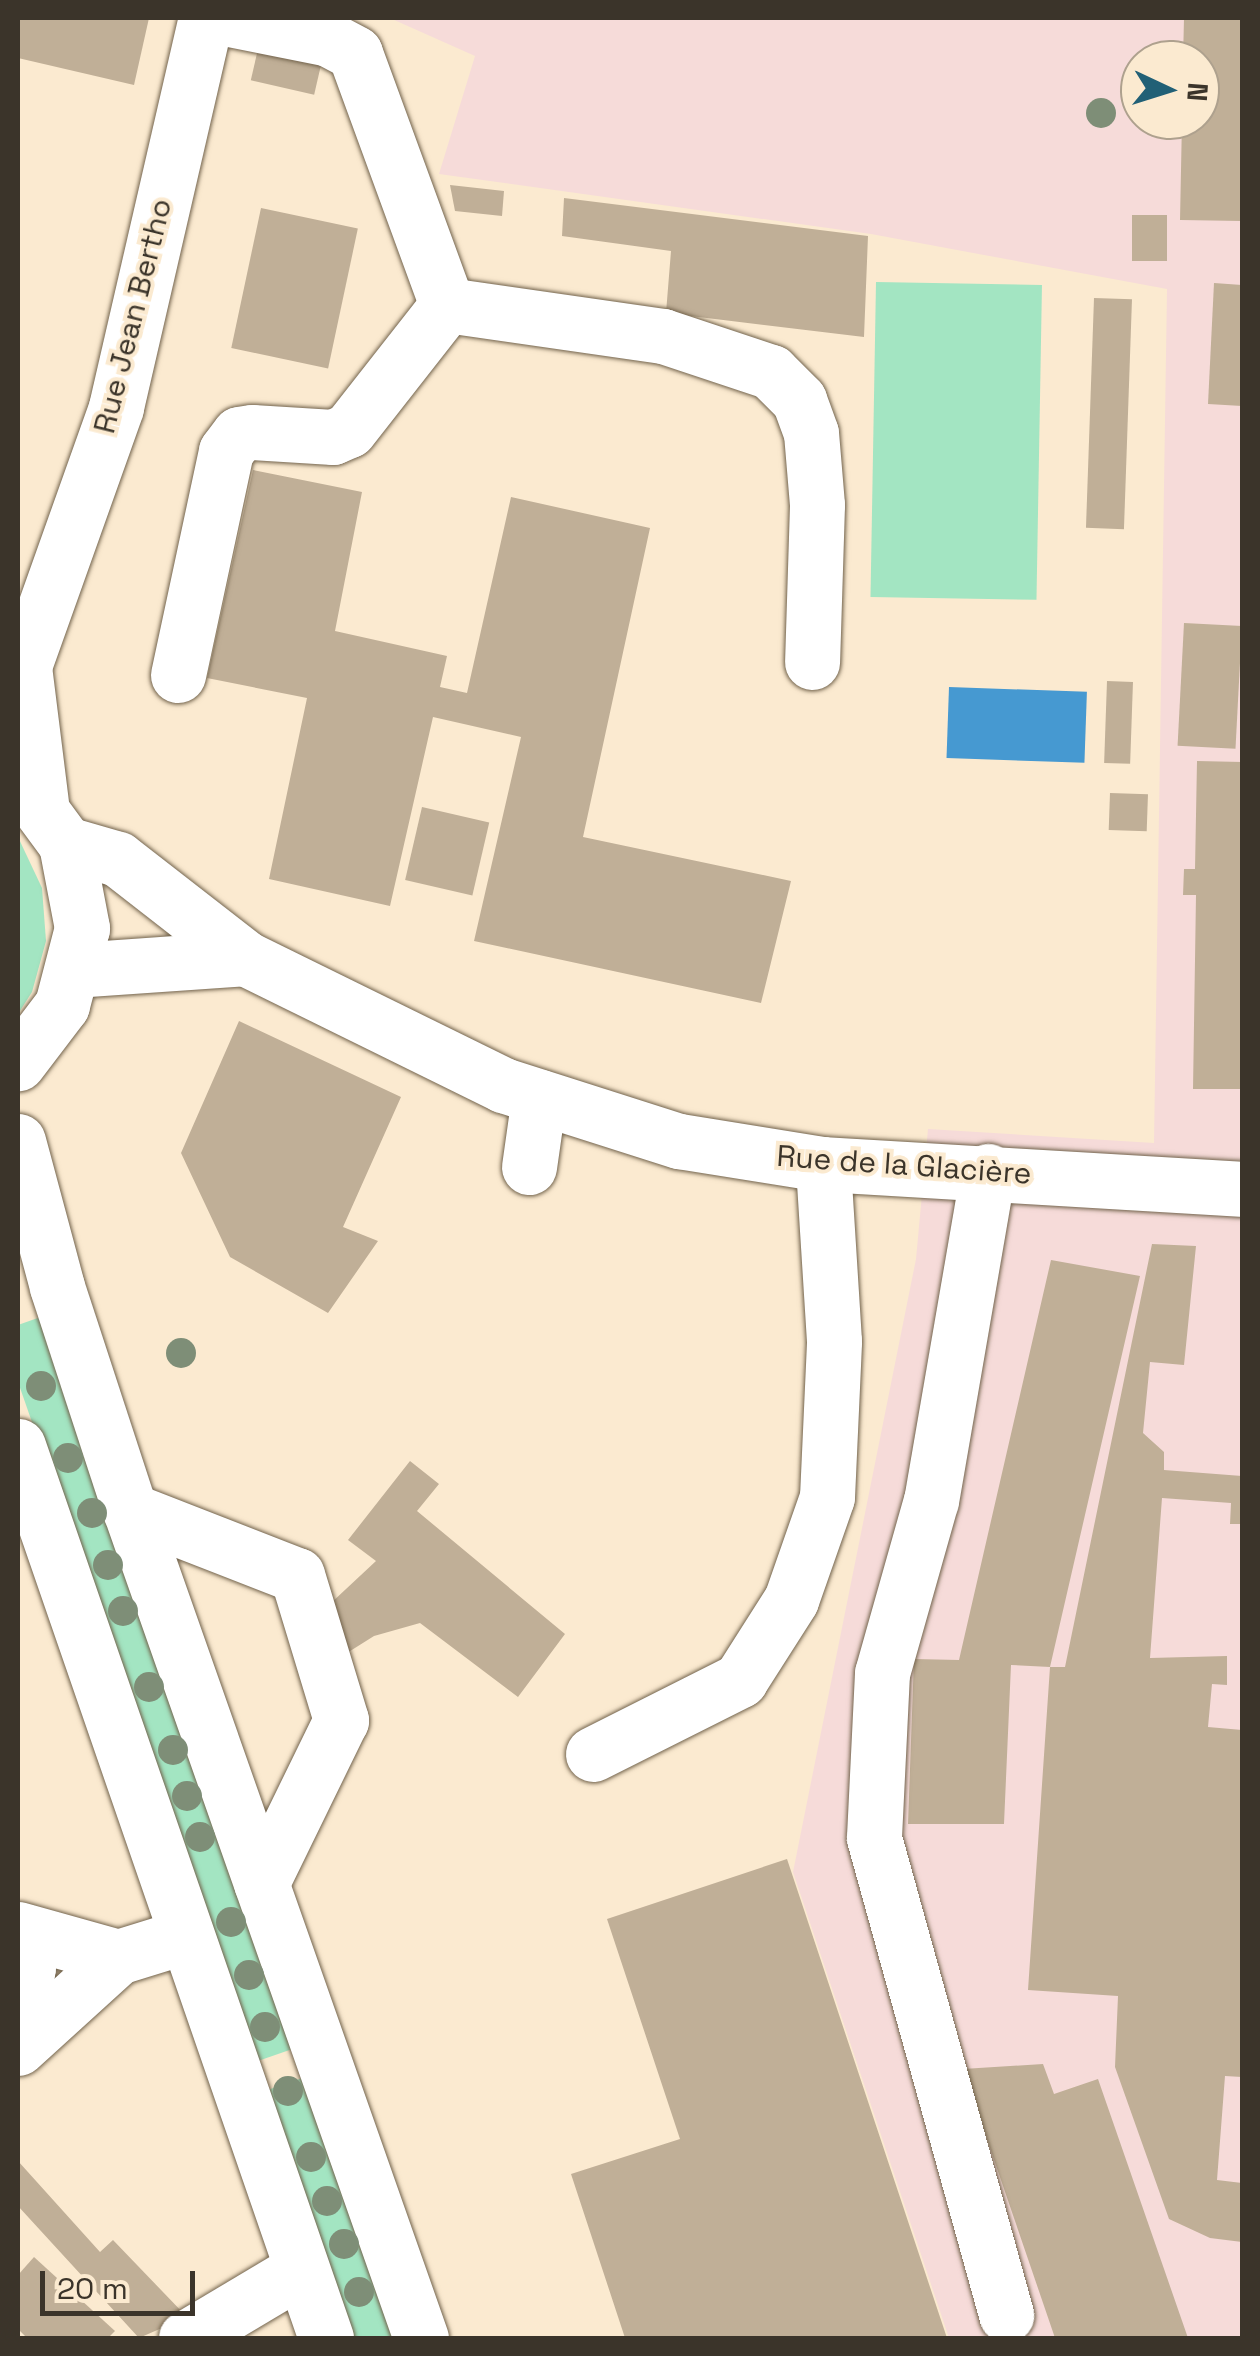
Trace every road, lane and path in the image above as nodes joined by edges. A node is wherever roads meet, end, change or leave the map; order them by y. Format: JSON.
{"nodes":[{"id":1,"x":206,"y":18,"type":"edge"},
{"id":2,"x":224,"y":18,"type":"edge"},
{"id":3,"x":447,"y":305,"type":"junction"},
{"id":4,"x":812,"y":662,"type":"dead end"},
{"id":5,"x":21,"y":667,"type":"edge"},
{"id":6,"x":178,"y":675,"type":"dead end"},
{"id":7,"x":42,"y":809,"type":"edge"},
{"id":8,"x":245,"y":958,"type":"junction"},
{"id":9,"x":75,"y":970,"type":"junction"},
{"id":10,"x":18,"y":1064,"type":"edge"},
{"id":11,"x":540,"y":1096,"type":"junction"},
{"id":12,"x":18,"y":1141,"type":"edge"},
{"id":13,"x":823,"y":1164,"type":"junction"},
{"id":14,"x":529,"y":1167,"type":"dead end"},
{"id":15,"x":988,"y":1171,"type":"junction"},
{"id":16,"x":1242,"y":1189,"type":"edge"},
{"id":17,"x":18,"y":1446,"type":"edge"},
{"id":18,"x":130,"y":1510,"type":"junction"},
{"id":19,"x":593,"y":1754,"type":"dead end"},
{"id":20,"x":261,"y":1884,"type":"junction"},
{"id":21,"x":18,"y":1929,"type":"edge"},
{"id":22,"x":186,"y":1936,"type":"junction"},
{"id":23,"x":18,"y":1952,"type":"edge"},
{"id":24,"x":118,"y":1957,"type":"junction"},
{"id":25,"x":18,"y":2031,"type":"edge"},
{"id":26,"x":18,"y":2048,"type":"edge"},
{"id":27,"x":300,"y":2270,"type":"junction"},
{"id":28,"x":1006,"y":2315,"type":"dead end"},
{"id":29,"x":186,"y":2338,"type":"edge"},
{"id":30,"x":326,"y":2338,"type":"edge"},
{"id":31,"x":420,"y":2338,"type":"edge"}],
"edges":[{"from":1,"to":5,"type":"street","name":"Rue Jean Bertho"},
{"from":2,"to":3,"type":"street"},
{"from":3,"to":4,"type":"street"},
{"from":3,"to":6,"type":"street"},
{"from":5,"to":7,"type":"street","name":"Rue Jean Bertho"},
{"from":7,"to":8,"type":"street","name":"Rue de la Glacière"},
{"from":7,"to":9,"type":"street","name":"Rue Jean Bertho"},
{"from":8,"to":9,"type":"street"},
{"from":8,"to":11,"type":"street","name":"Rue de la Glacière"},
{"from":9,"to":10,"type":"street"},
{"from":11,"to":13,"type":"street","name":"Rue de la Glacière"},
{"from":11,"to":14,"type":"street"},
{"from":12,"to":18,"type":"street"},
{"from":13,"to":15,"type":"street","name":"Rue de la Glacière"},
{"from":13,"to":19,"type":"street"},
{"from":15,"to":16,"type":"street","name":"Rue de la Glacière"},
{"from":15,"to":28,"type":"street"},
{"from":17,"to":22,"type":"street"},
{"from":18,"to":20,"type":"street"},
{"from":18,"to":20,"type":"street"},
{"from":20,"to":31,"type":"street"},
{"from":21,"to":24,"type":"street"},
{"from":22,"to":24,"type":"street"},
{"from":22,"to":27,"type":"street"},
{"from":23,"to":25,"type":"street"},
{"from":24,"to":26,"type":"street"},
{"from":27,"to":29,"type":"street"},
{"from":27,"to":30,"type":"street"}]}
